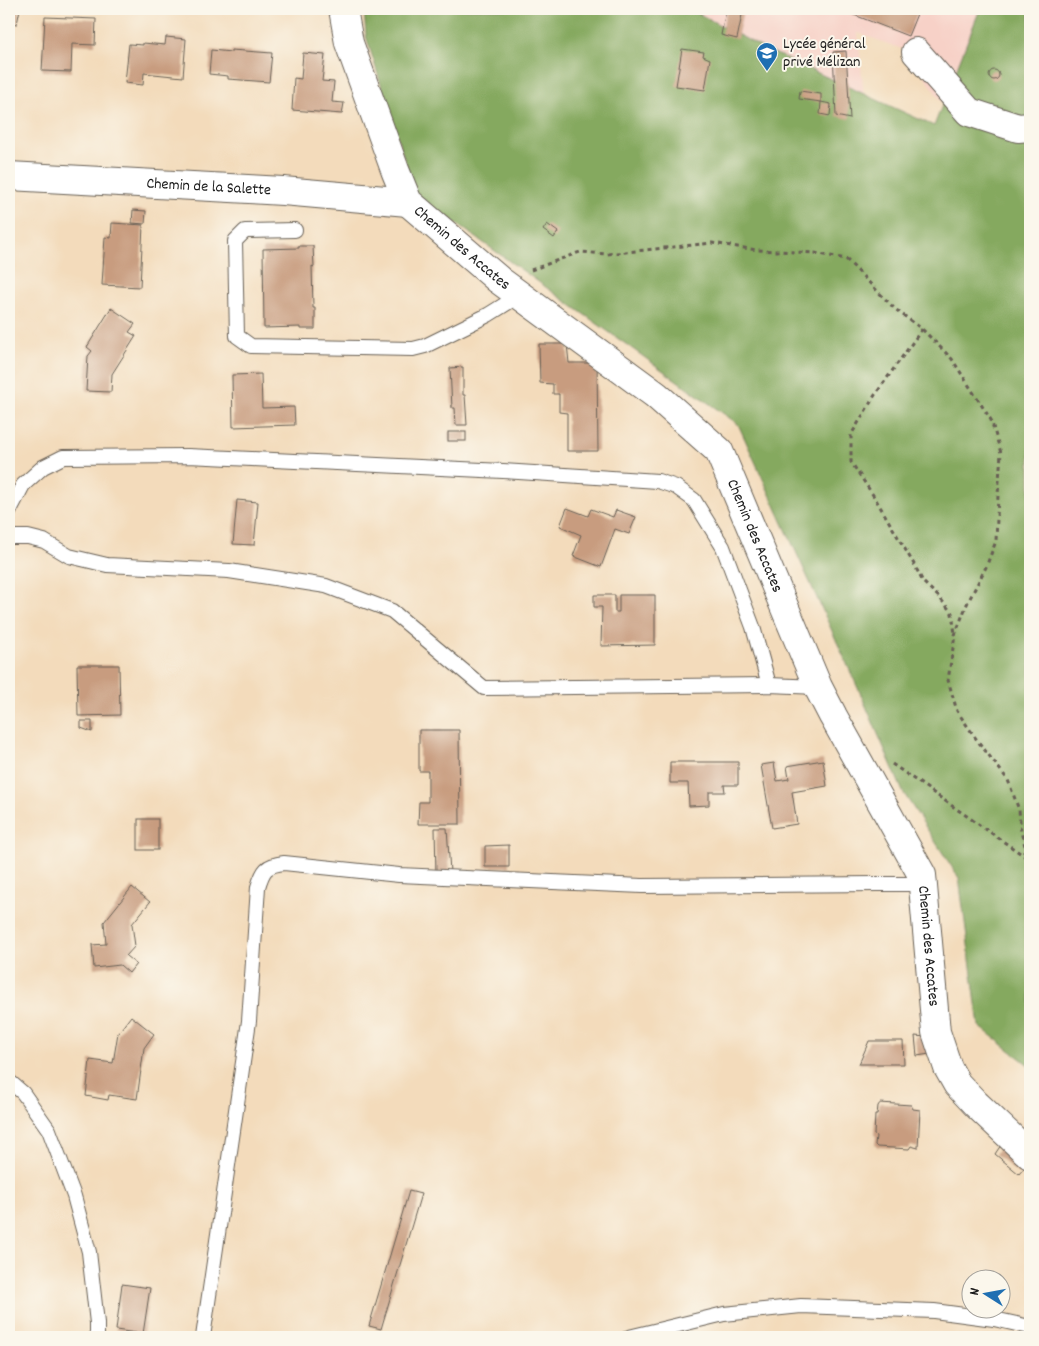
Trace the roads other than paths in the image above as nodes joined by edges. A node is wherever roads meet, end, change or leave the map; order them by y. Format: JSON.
{"nodes":[{"id":1,"x":343,"y":9,"type":"edge"},
{"id":2,"x":916,"y":52,"type":"dead end"},
{"id":3,"x":1030,"y":127,"type":"edge"},
{"id":4,"x":9,"y":176,"type":"edge"},
{"id":5,"x":408,"y":202,"type":"junction"},
{"id":6,"x":295,"y":230,"type":"dead end"},
{"id":7,"x":524,"y":283,"type":"junction"},
{"id":8,"x":9,"y":512,"type":"edge"},
{"id":9,"x":9,"y":537,"type":"edge"},
{"id":10,"x":769,"y":685,"type":"junction"},
{"id":11,"x":818,"y":687,"type":"junction"},
{"id":12,"x":923,"y":884,"type":"junction"},
{"id":13,"x":9,"y":1082,"type":"edge"},
{"id":14,"x":1030,"y":1155,"type":"edge"},
{"id":15,"x":1030,"y":1327,"type":"edge"},
{"id":16,"x":97,"y":1337,"type":"edge"},
{"id":17,"x":203,"y":1337,"type":"edge"},
{"id":18,"x":629,"y":1337,"type":"edge"}],
"edges":[{"from":1,"to":5,"type":"street","name":"Chemin des Accates"},
{"from":2,"to":3,"type":"street"},
{"from":4,"to":5,"type":"street","name":"Chemin de la Salette"},
{"from":5,"to":7,"type":"street","name":"Chemin des Accates"},
{"from":6,"to":7,"type":"lane"},
{"from":7,"to":11,"type":"street","name":"Chemin des Accates"},
{"from":8,"to":10,"type":"lane"},
{"from":9,"to":10,"type":"lane"},
{"from":10,"to":11,"type":"lane"},
{"from":11,"to":12,"type":"street","name":"Chemin des Accates"},
{"from":12,"to":14,"type":"street","name":"Chemin des Accates"},
{"from":12,"to":17,"type":"lane"},
{"from":13,"to":16,"type":"lane"},
{"from":15,"to":18,"type":"lane"}]}
